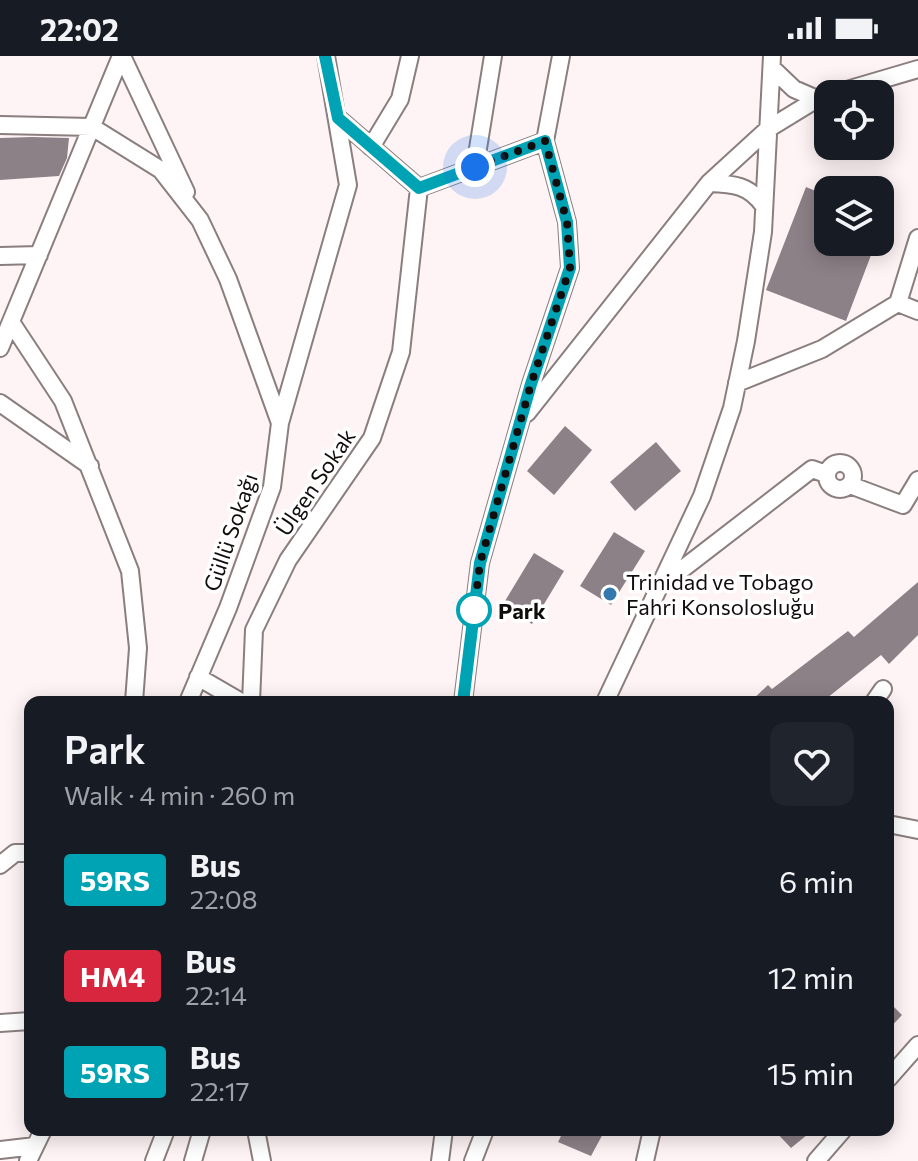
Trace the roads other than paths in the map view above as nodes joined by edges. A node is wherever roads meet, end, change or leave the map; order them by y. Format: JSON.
{"nodes":[{"id":1,"x":122,"y":56,"type":"edge"},
{"id":2,"x":326,"y":56,"type":"edge"},
{"id":3,"x":410,"y":56,"type":"edge"},
{"id":4,"x":493,"y":56,"type":"edge"},
{"id":5,"x":561,"y":56,"type":"edge"},
{"id":6,"x":773,"y":63,"type":"edge"},
{"id":7,"x":918,"y":69,"type":"edge"},
{"id":8,"x":881,"y":80,"type":"edge"},
{"id":9,"x":814,"y":93,"type":"edge"},
{"id":10,"x":814,"y":103,"type":"edge"},
{"id":11,"x":338,"y":118,"type":"junction"},
{"id":12,"x":0,"y":125,"type":"edge"},
{"id":13,"x":92,"y":127,"type":"junction"},
{"id":14,"x":768,"y":129,"type":"junction"},
{"id":15,"x":545,"y":141,"type":"junction"},
{"id":16,"x":371,"y":147,"type":"junction"},
{"id":17,"x":475,"y":167,"type":"junction"},
{"id":18,"x":709,"y":183,"type":"junction"},
{"id":19,"x":419,"y":188,"type":"junction"},
{"id":20,"x":764,"y":206,"type":"junction"},
{"id":21,"x":200,"y":220,"type":"junction"},
{"id":22,"x":918,"y":238,"type":"edge"},
{"id":23,"x":39,"y":255,"type":"junction"},
{"id":24,"x":0,"y":256,"type":"edge"},
{"id":25,"x":898,"y":303,"type":"junction"},
{"id":26,"x":918,"y":311,"type":"edge"},
{"id":27,"x":11,"y":322,"type":"junction"},
{"id":28,"x":0,"y":348,"type":"edge"},
{"id":29,"x":737,"y":383,"type":"junction"},
{"id":30,"x":0,"y":403,"type":"edge"},
{"id":31,"x":521,"y":422,"type":"junction"},
{"id":32,"x":280,"y":423,"type":"junction"},
{"id":33,"x":90,"y":466,"type":"junction"},
{"id":34,"x":918,"y":480,"type":"edge"},
{"id":35,"x":662,"y":585,"type":"junction"},
{"id":36,"x":198,"y":677,"type":"junction"},
{"id":37,"x":134,"y":696,"type":"edge"},
{"id":38,"x":190,"y":696,"type":"edge"},
{"id":39,"x":231,"y":696,"type":"edge"},
{"id":40,"x":251,"y":696,"type":"edge"},
{"id":41,"x":464,"y":696,"type":"edge"},
{"id":42,"x":608,"y":696,"type":"edge"},
{"id":43,"x":894,"y":825,"type":"edge"},
{"id":44,"x":918,"y":830,"type":"edge"},
{"id":45,"x":24,"y":853,"type":"edge"},
{"id":46,"x":0,"y":865,"type":"edge"},
{"id":47,"x":24,"y":1021,"type":"edge"},
{"id":48,"x":0,"y":1023,"type":"edge"},
{"id":49,"x":918,"y":1045,"type":"edge"},
{"id":50,"x":894,"y":1072,"type":"edge"},
{"id":51,"x":164,"y":1136,"type":"edge"},
{"id":52,"x":200,"y":1136,"type":"edge"},
{"id":53,"x":257,"y":1136,"type":"edge"},
{"id":54,"x":443,"y":1136,"type":"edge"},
{"id":55,"x":483,"y":1136,"type":"edge"},
{"id":56,"x":651,"y":1136,"type":"edge"},
{"id":57,"x":838,"y":1136,"type":"edge"},
{"id":58,"x":0,"y":1150,"type":"edge"},
{"id":59,"x":32,"y":1153,"type":"edge"},
{"id":60,"x":154,"y":1161,"type":"edge"},
{"id":61,"x":193,"y":1161,"type":"edge"},
{"id":62,"x":262,"y":1161,"type":"edge"},
{"id":63,"x":440,"y":1161,"type":"edge"},
{"id":64,"x":473,"y":1161,"type":"edge"},
{"id":65,"x":645,"y":1161,"type":"edge"},
{"id":66,"x":816,"y":1161,"type":"edge"}],
"edges":[{"from":1,"to":13,"type":"street"},
{"from":1,"to":21,"type":"street","name":"Güllü Sokağı"},
{"from":2,"to":11,"type":"street"},
{"from":3,"to":16,"type":"street"},
{"from":4,"to":17,"type":"street"},
{"from":5,"to":15,"type":"street"},
{"from":6,"to":9,"type":"street"},
{"from":6,"to":14,"type":"street"},
{"from":7,"to":8,"type":"street"},
{"from":10,"to":14,"type":"street"},
{"from":11,"to":16,"type":"street"},
{"from":11,"to":32,"type":"street"},
{"from":12,"to":13,"type":"street"},
{"from":13,"to":21,"type":"street","name":"Güllü Sokağı"},
{"from":13,"to":23,"type":"street"},
{"from":14,"to":18,"type":"street"},
{"from":14,"to":20,"type":"street"},
{"from":15,"to":17,"type":"street"},
{"from":15,"to":31,"type":"street"},
{"from":16,"to":19,"type":"street"},
{"from":17,"to":19,"type":"street"},
{"from":18,"to":20,"type":"street"},
{"from":18,"to":31,"type":"street"},
{"from":19,"to":40,"type":"street","name":"Ülgen Sokak"},
{"from":20,"to":29,"type":"street"},
{"from":21,"to":32,"type":"street","name":"Güllü Sokağı"},
{"from":22,"to":25,"type":"street"},
{"from":23,"to":24,"type":"street"},
{"from":23,"to":27,"type":"street"},
{"from":25,"to":26,"type":"street"},
{"from":25,"to":29,"type":"street"},
{"from":27,"to":28,"type":"street"},
{"from":27,"to":33,"type":"street"},
{"from":29,"to":35,"type":"street"},
{"from":30,"to":33,"type":"street"},
{"from":31,"to":41,"type":"street"},
{"from":32,"to":36,"type":"street","name":"Güllü Sokağı"},
{"from":33,"to":37,"type":"street"},
{"from":34,"to":35,"type":"street"},
{"from":35,"to":42,"type":"street"},
{"from":36,"to":38,"type":"street","name":"Güllü Sokağı"},
{"from":36,"to":39,"type":"street"},
{"from":43,"to":44,"type":"street"},
{"from":45,"to":46,"type":"street"},
{"from":47,"to":48,"type":"street"},
{"from":49,"to":50,"type":"street"},
{"from":51,"to":60,"type":"street"},
{"from":52,"to":61,"type":"street"},
{"from":53,"to":62,"type":"street"},
{"from":54,"to":63,"type":"street"},
{"from":55,"to":64,"type":"street"},
{"from":56,"to":65,"type":"street"},
{"from":57,"to":66,"type":"street"},
{"from":58,"to":59,"type":"street"}]}
